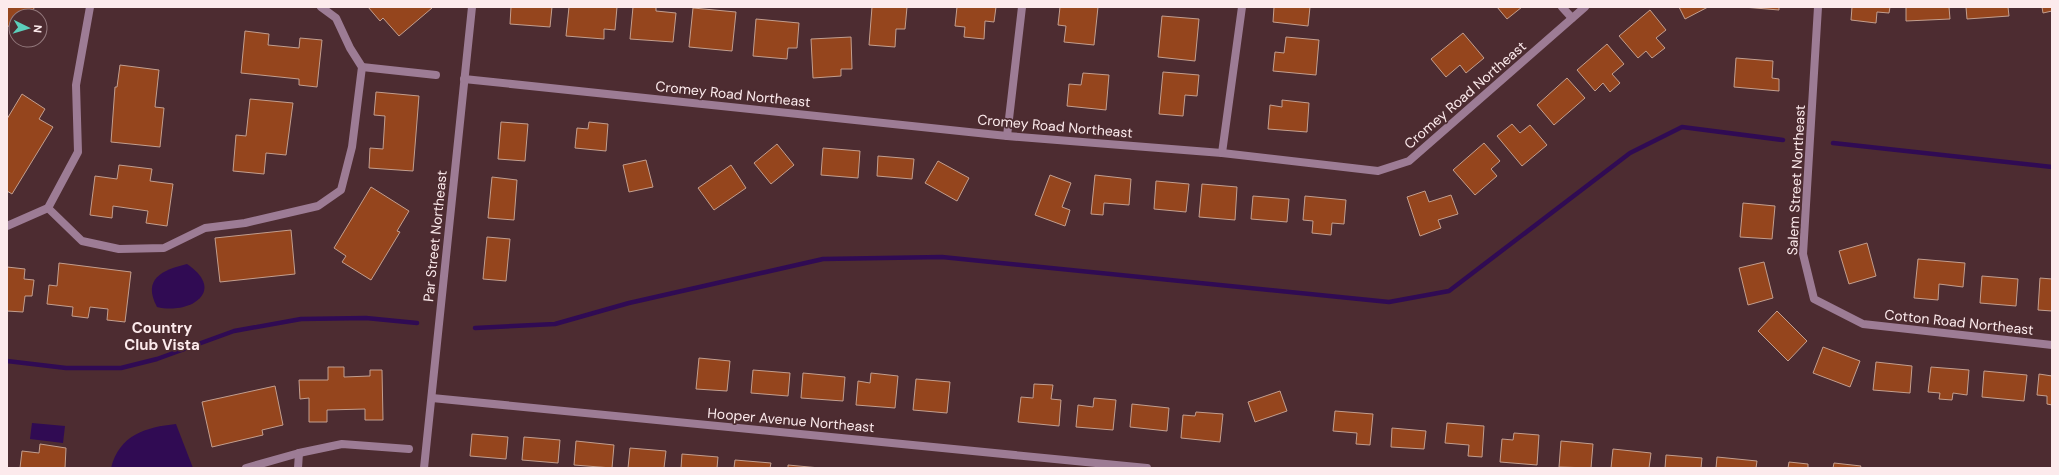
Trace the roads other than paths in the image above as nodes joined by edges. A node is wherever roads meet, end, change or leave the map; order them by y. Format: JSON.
{"nodes":[{"id":1,"x":90,"y":7,"type":"edge"},
{"id":2,"x":321,"y":7,"type":"edge"},
{"id":3,"x":472,"y":7,"type":"edge"},
{"id":4,"x":1022,"y":7,"type":"edge"},
{"id":5,"x":1242,"y":7,"type":"edge"},
{"id":6,"x":1562,"y":7,"type":"edge"},
{"id":7,"x":1585,"y":7,"type":"edge"},
{"id":8,"x":1818,"y":7,"type":"edge"},
{"id":9,"x":1572,"y":18,"type":"junction"},
{"id":10,"x":362,"y":67,"type":"junction"},
{"id":11,"x":436,"y":75,"type":"dead end"},
{"id":12,"x":464,"y":79,"type":"junction"},
{"id":13,"x":1007,"y":136,"type":"junction"},
{"id":14,"x":1222,"y":153,"type":"junction"},
{"id":15,"x":48,"y":208,"type":"junction"},
{"id":16,"x":7,"y":226,"type":"edge"},
{"id":17,"x":1863,"y":324,"type":"joint"},
{"id":18,"x":2052,"y":345,"type":"edge"},
{"id":19,"x":432,"y":398,"type":"junction"},
{"id":20,"x":409,"y":449,"type":"dead end"},
{"id":21,"x":299,"y":453,"type":"junction"},
{"id":22,"x":246,"y":468,"type":"edge"},
{"id":23,"x":298,"y":468,"type":"edge"},
{"id":24,"x":424,"y":468,"type":"edge"},
{"id":25,"x":1147,"y":468,"type":"edge"}],
"edges":[{"from":1,"to":15,"type":"street"},
{"from":2,"to":10,"type":"street"},
{"from":3,"to":12,"type":"street","name":"Par Street Northeast"},
{"from":4,"to":13,"type":"street"},
{"from":5,"to":14,"type":"street"},
{"from":6,"to":9,"type":"street"},
{"from":7,"to":9,"type":"street","name":"Cromey Road Northeast"},
{"from":8,"to":17,"type":"street","name":"Salem Street Northeast"},
{"from":9,"to":14,"type":"street","name":"Cromey Road Northeast"},
{"from":10,"to":11,"type":"street"},
{"from":10,"to":15,"type":"street"},
{"from":12,"to":13,"type":"street","name":"Cromey Road Northeast"},
{"from":12,"to":19,"type":"street","name":"Par Street Northeast"},
{"from":13,"to":14,"type":"street","name":"Cromey Road Northeast"},
{"from":15,"to":16,"type":"street"},
{"from":17,"to":18,"type":"street","name":"Cotton Road Northeast"},
{"from":19,"to":24,"type":"street","name":"Par Street Northeast"},
{"from":19,"to":25,"type":"street","name":"Hooper Avenue Northeast"},
{"from":20,"to":21,"type":"street"},
{"from":21,"to":22,"type":"street"},
{"from":21,"to":23,"type":"street"}]}
